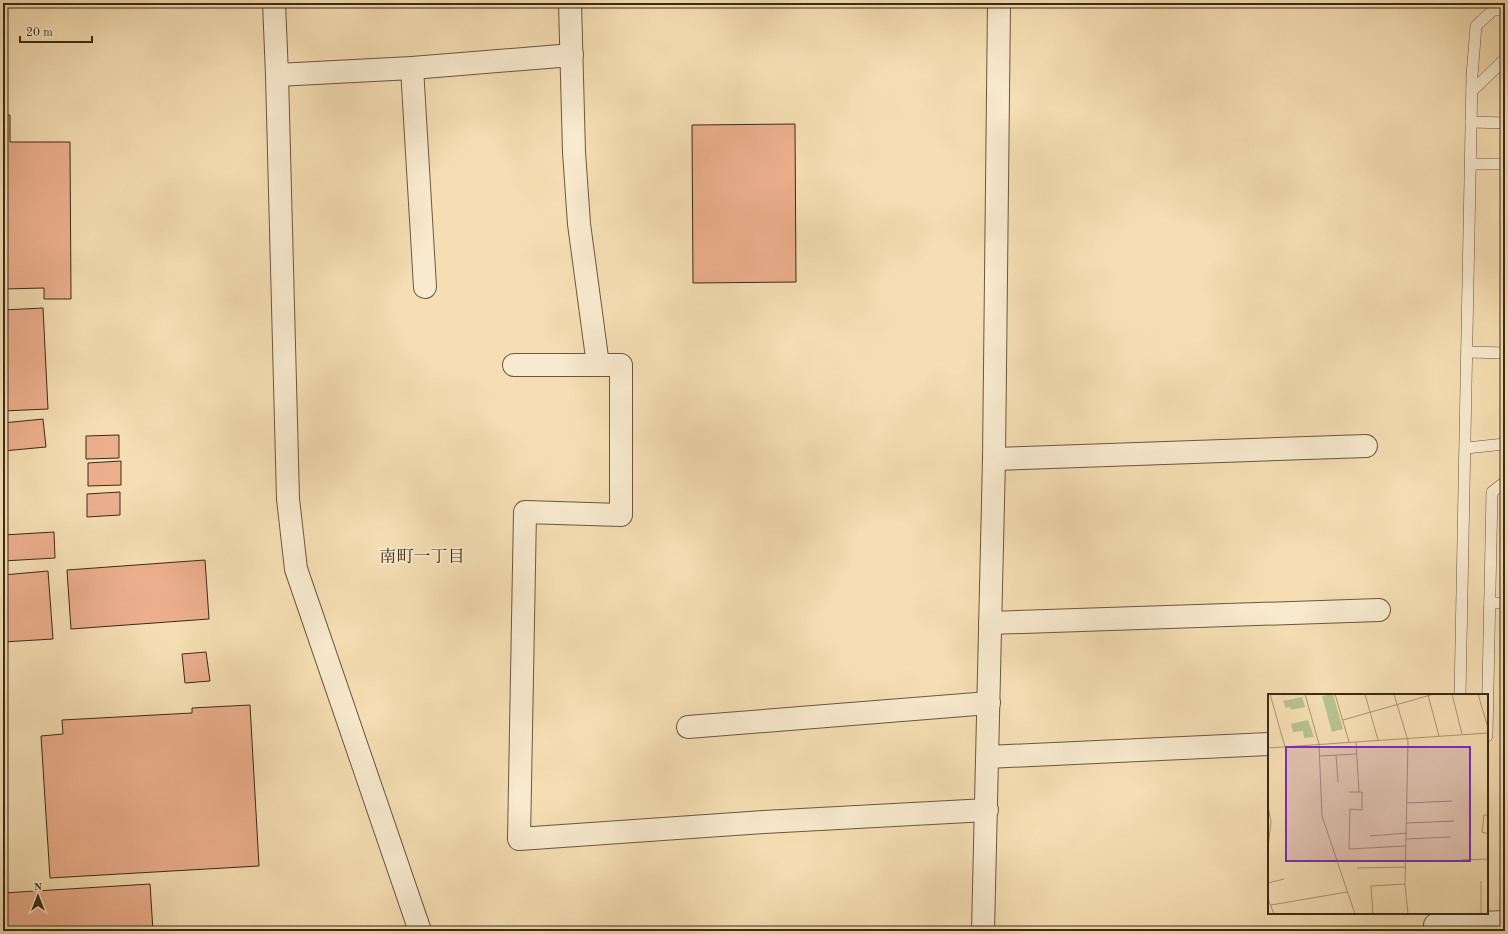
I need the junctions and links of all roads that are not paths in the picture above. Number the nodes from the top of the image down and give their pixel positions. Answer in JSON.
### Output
{"nodes":[{"id":1,"x":274,"y":3,"type":"edge"},
{"id":2,"x":570,"y":3,"type":"edge"},
{"id":3,"x":1000,"y":3,"type":"edge"},
{"id":4,"x":1505,"y":10,"type":"edge"},
{"id":5,"x":572,"y":55,"type":"junction"},
{"id":6,"x":1505,"y":59,"type":"edge"},
{"id":7,"x":412,"y":68,"type":"junction"},
{"id":8,"x":277,"y":75,"type":"junction"},
{"id":9,"x":1472,"y":91,"type":"junction"},
{"id":10,"x":1472,"y":122,"type":"junction"},
{"id":11,"x":1505,"y":123,"type":"edge"},
{"id":12,"x":1471,"y":164,"type":"junction"},
{"id":13,"x":1505,"y":164,"type":"edge"},
{"id":14,"x":425,"y":287,"type":"dead end"},
{"id":15,"x":1468,"y":352,"type":"junction"},
{"id":16,"x":1505,"y":353,"type":"edge"},
{"id":17,"x":514,"y":365,"type":"dead end"},
{"id":18,"x":598,"y":365,"type":"junction"},
{"id":19,"x":1505,"y":444,"type":"edge"},
{"id":20,"x":1366,"y":446,"type":"dead end"},
{"id":21,"x":1466,"y":448,"type":"junction"},
{"id":22,"x":994,"y":459,"type":"junction"},
{"id":23,"x":1505,"y":482,"type":"edge"},
{"id":24,"x":1505,"y":602,"type":"edge"},
{"id":25,"x":1490,"y":603,"type":"junction"},
{"id":26,"x":1379,"y":610,"type":"dead end"},
{"id":27,"x":990,"y":623,"type":"junction"},
{"id":28,"x":1460,"y":694,"type":"edge"},
{"id":29,"x":1488,"y":694,"type":"edge"},
{"id":30,"x":989,"y":704,"type":"junction"},
{"id":31,"x":688,"y":727,"type":"dead end"},
{"id":32,"x":1268,"y":744,"type":"edge"},
{"id":33,"x":988,"y":757,"type":"junction"},
{"id":34,"x":987,"y":810,"type":"junction"},
{"id":35,"x":1505,"y":922,"type":"edge"},
{"id":36,"x":1435,"y":925,"type":"dead end"},
{"id":37,"x":420,"y":931,"type":"edge"},
{"id":38,"x":983,"y":931,"type":"edge"}],
"edges":[{"from":1,"to":8,"type":"street"},
{"from":2,"to":5,"type":"street"},
{"from":3,"to":22,"type":"street"},
{"from":4,"to":9,"type":"lane"},
{"from":5,"to":7,"type":"street"},
{"from":5,"to":18,"type":"street"},
{"from":6,"to":9,"type":"lane"},
{"from":7,"to":8,"type":"street"},
{"from":7,"to":14,"type":"street"},
{"from":8,"to":37,"type":"street"},
{"from":9,"to":10,"type":"lane"},
{"from":10,"to":11,"type":"lane"},
{"from":10,"to":12,"type":"lane"},
{"from":12,"to":13,"type":"lane"},
{"from":12,"to":15,"type":"lane"},
{"from":15,"to":16,"type":"lane"},
{"from":15,"to":21,"type":"lane"},
{"from":17,"to":18,"type":"street"},
{"from":18,"to":34,"type":"street"},
{"from":19,"to":21,"type":"lane"},
{"from":20,"to":22,"type":"street"},
{"from":21,"to":28,"type":"lane"},
{"from":22,"to":27,"type":"street"},
{"from":23,"to":25,"type":"lane"},
{"from":24,"to":25,"type":"lane"},
{"from":25,"to":29,"type":"lane"},
{"from":26,"to":27,"type":"street"},
{"from":27,"to":30,"type":"street"},
{"from":30,"to":31,"type":"street"},
{"from":30,"to":33,"type":"street"},
{"from":32,"to":33,"type":"street"},
{"from":33,"to":34,"type":"street"},
{"from":34,"to":38,"type":"street"},
{"from":35,"to":36,"type":"street"}]}
